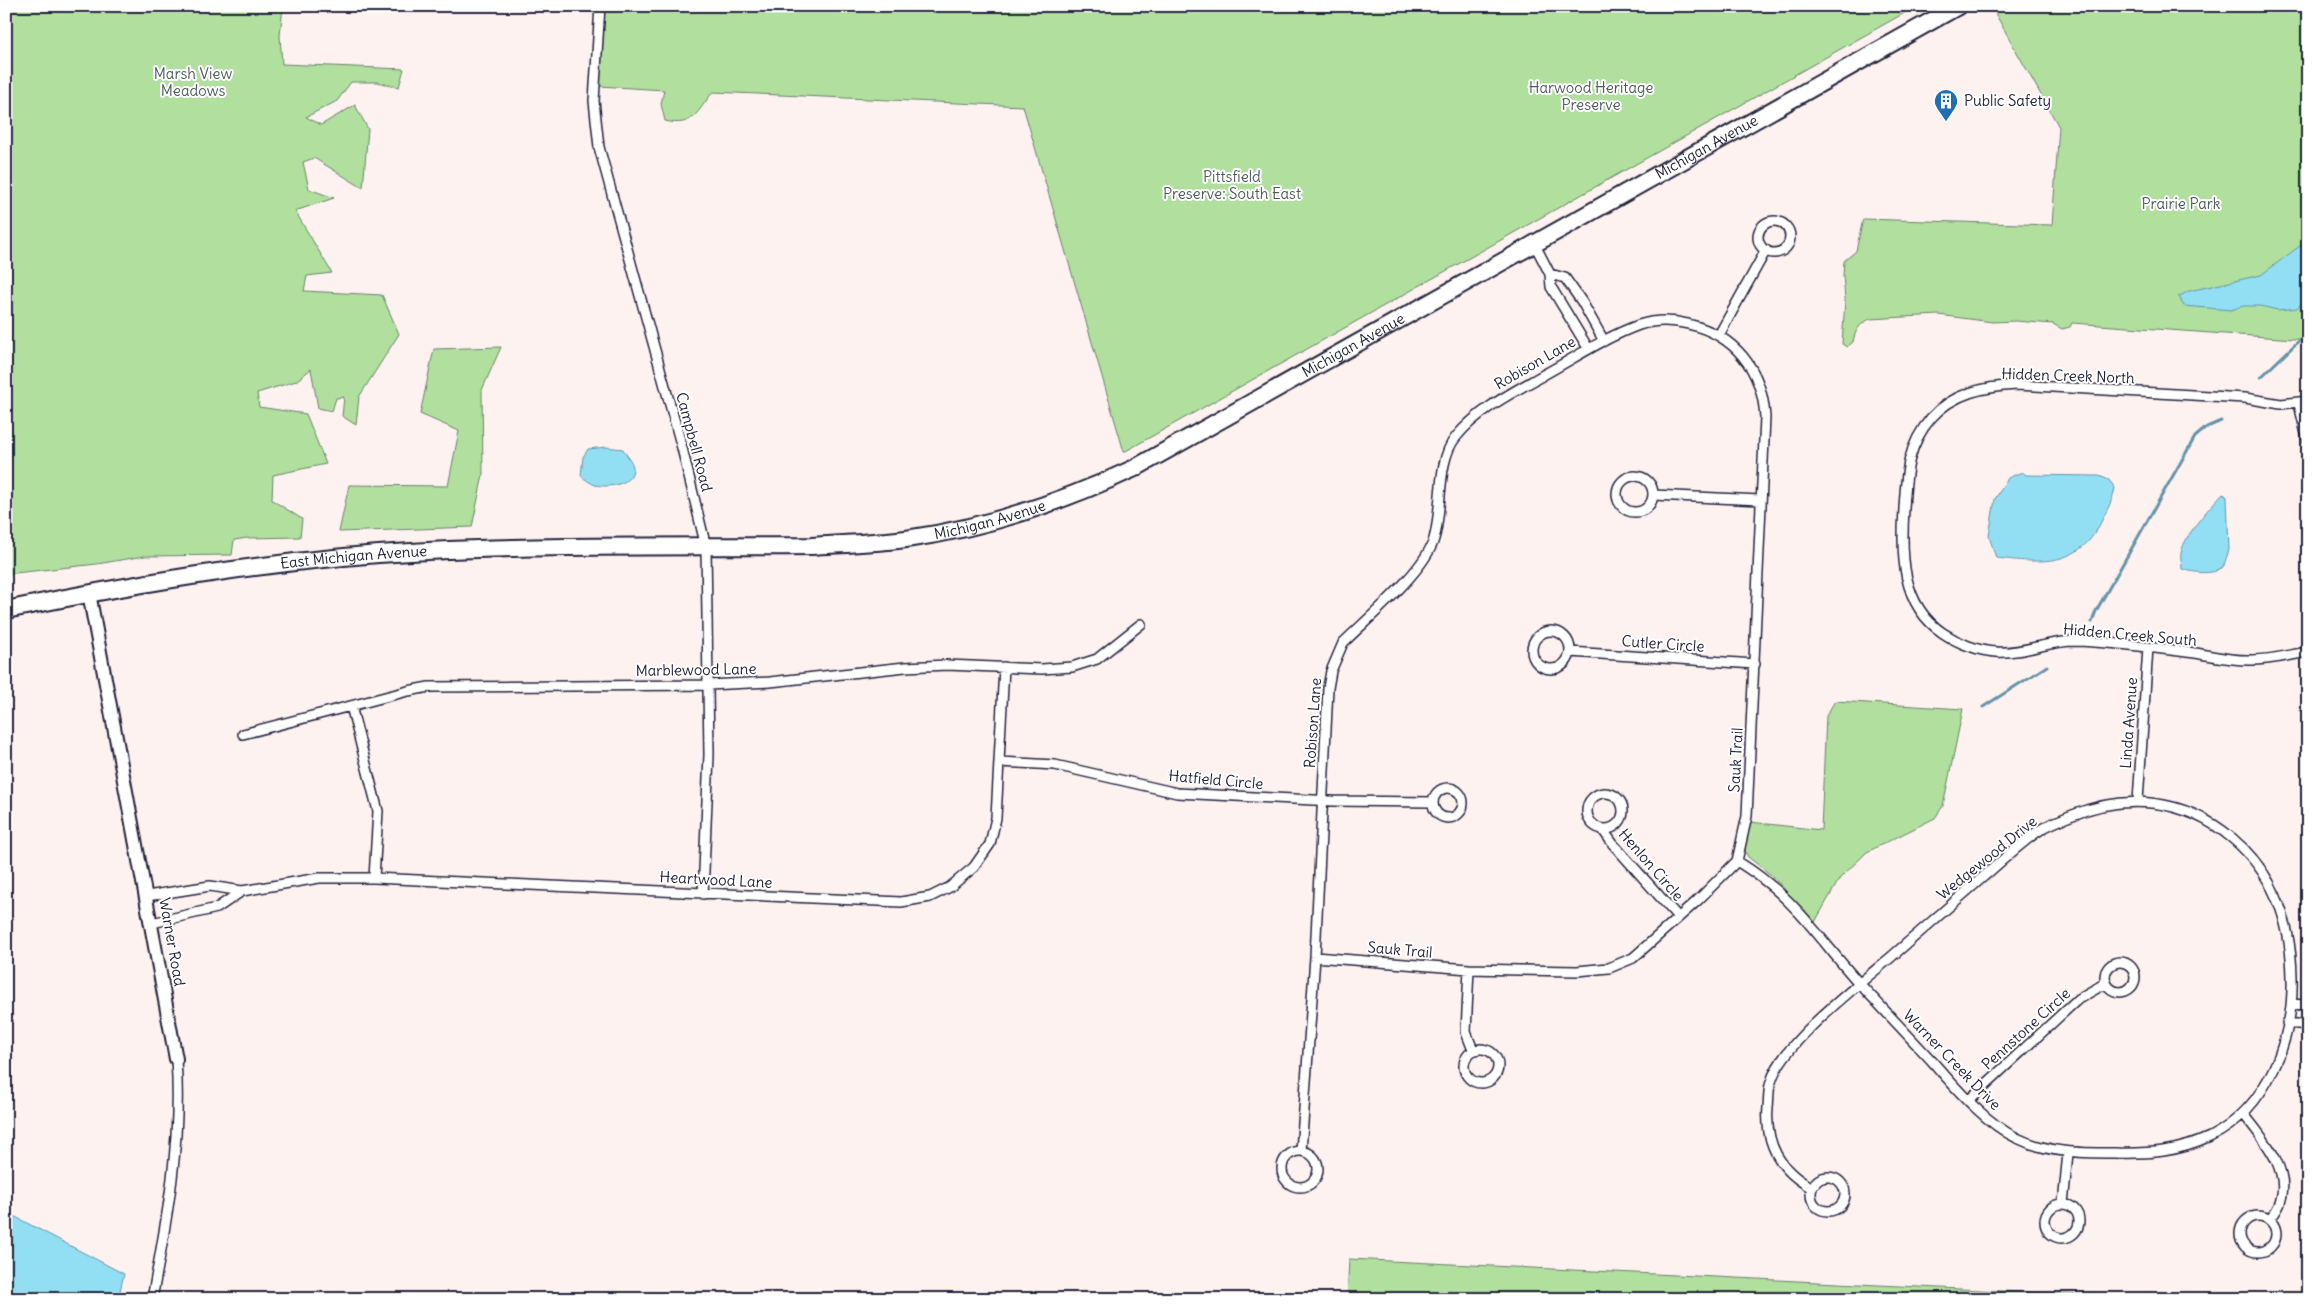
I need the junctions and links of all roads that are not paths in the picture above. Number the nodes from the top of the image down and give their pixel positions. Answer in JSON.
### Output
{"nodes":[{"id":1,"x":600,"y":6,"type":"edge"},
{"id":2,"x":1958,"y":6,"type":"edge"},
{"id":3,"x":1535,"y":245,"type":"junction"},
{"id":4,"x":1766,"y":250,"type":"dead end"},
{"id":5,"x":1550,"y":274,"type":"junction"},
{"id":6,"x":1719,"y":334,"type":"junction"},
{"id":7,"x":1604,"y":341,"type":"junction"},
{"id":8,"x":1588,"y":348,"type":"junction"},
{"id":9,"x":2303,"y":403,"type":"edge"},
{"id":10,"x":2308,"y":442,"type":"edge"},
{"id":11,"x":1653,"y":495,"type":"junction"},
{"id":12,"x":1760,"y":500,"type":"junction"},
{"id":13,"x":1902,"y":537,"type":"joint"},
{"id":14,"x":706,"y":547,"type":"junction"},
{"id":15,"x":90,"y":593,"type":"junction"},
{"id":16,"x":6,"y":610,"type":"edge"},
{"id":17,"x":1140,"y":624,"type":"dead end"},
{"id":18,"x":2148,"y":647,"type":"junction"},
{"id":19,"x":1570,"y":652,"type":"junction"},
{"id":20,"x":2308,"y":652,"type":"edge"},
{"id":21,"x":1755,"y":664,"type":"junction"},
{"id":22,"x":1004,"y":668,"type":"junction"},
{"id":23,"x":708,"y":685,"type":"junction"},
{"id":24,"x":351,"y":706,"type":"junction"},
{"id":25,"x":243,"y":734,"type":"dead end"},
{"id":26,"x":999,"y":762,"type":"junction"},
{"id":27,"x":2138,"y":800,"type":"junction"},
{"id":28,"x":1322,"y":801,"type":"junction"},
{"id":29,"x":1432,"y":802,"type":"dead end"},
{"id":30,"x":1603,"y":830,"type":"junction"},
{"id":31,"x":1737,"y":861,"type":"junction"},
{"id":32,"x":374,"y":878,"type":"junction"},
{"id":33,"x":242,"y":891,"type":"junction"},
{"id":34,"x":703,"y":894,"type":"junction"},
{"id":35,"x":147,"y":896,"type":"junction"},
{"id":36,"x":1678,"y":917,"type":"junction"},
{"id":37,"x":152,"y":923,"type":"junction"},
{"id":38,"x":1315,"y":957,"type":"junction"},
{"id":39,"x":1468,"y":970,"type":"junction"},
{"id":40,"x":2106,"y":983,"type":"dead end"},
{"id":41,"x":1860,"y":984,"type":"junction"},
{"id":42,"x":2290,"y":1004,"type":"junction"},
{"id":43,"x":2308,"y":1005,"type":"edge"},
{"id":44,"x":2288,"y":1023,"type":"junction"},
{"id":45,"x":2308,"y":1025,"type":"edge"},
{"id":46,"x":1473,"y":1050,"type":"dead end"},
{"id":47,"x":176,"y":1059,"type":"joint"},
{"id":48,"x":1969,"y":1100,"type":"junction"},
{"id":49,"x":2244,"y":1112,"type":"junction"},
{"id":50,"x":1301,"y":1151,"type":"junction"},
{"id":51,"x":2068,"y":1153,"type":"junction"},
{"id":52,"x":1812,"y":1188,"type":"junction"},
{"id":53,"x":2063,"y":1204,"type":"dead end"},
{"id":54,"x":2270,"y":1220,"type":"junction"},
{"id":55,"x":152,"y":1299,"type":"edge"}],
"edges":[{"from":1,"to":14,"type":"street","name":"Campbell Road"},
{"from":2,"to":3,"type":"highway","name":"Michigan Avenue"},
{"from":3,"to":5,"type":"street"},
{"from":3,"to":14,"type":"highway","name":"Michigan Avenue"},
{"from":4,"to":6,"type":"street"},
{"from":5,"to":7,"type":"street"},
{"from":5,"to":8,"type":"street"},
{"from":6,"to":7,"type":"street","name":"Sauk Trail"},
{"from":6,"to":12,"type":"street","name":"Sauk Trail"},
{"from":7,"to":8,"type":"street","name":"Sauk Trail"},
{"from":8,"to":28,"type":"street","name":"Robison Lane"},
{"from":9,"to":10,"type":"street"},
{"from":9,"to":13,"type":"street","name":"Hidden Creek North"},
{"from":11,"to":11,"type":"street"},
{"from":11,"to":12,"type":"street"},
{"from":12,"to":21,"type":"street","name":"Sauk Trail"},
{"from":13,"to":18,"type":"street","name":"Hidden Creek South"},
{"from":14,"to":15,"type":"highway","name":"East Michigan Avenue"},
{"from":14,"to":23,"type":"street","name":"Campbell Road"},
{"from":15,"to":16,"type":"highway","name":"East Michigan Avenue"},
{"from":15,"to":35,"type":"street","name":"Warner Road"},
{"from":17,"to":22,"type":"street","name":"Marblewood Lane"},
{"from":18,"to":20,"type":"street","name":"Hidden Creek South"},
{"from":18,"to":27,"type":"street","name":"Linda Avenue"},
{"from":19,"to":19,"type":"street"},
{"from":19,"to":21,"type":"street","name":"Cutler Circle"},
{"from":21,"to":31,"type":"street","name":"Sauk Trail"},
{"from":22,"to":23,"type":"street","name":"Marblewood Lane"},
{"from":22,"to":26,"type":"street","name":"Heartwood Lane"},
{"from":23,"to":24,"type":"street","name":"Marblewood Lane"},
{"from":23,"to":34,"type":"street","name":"Campbell Road"},
{"from":24,"to":25,"type":"street","name":"Marblewood Lane"},
{"from":24,"to":32,"type":"street"},
{"from":26,"to":28,"type":"street","name":"Hatfield Circle"},
{"from":26,"to":34,"type":"street","name":"Heartwood Lane"},
{"from":27,"to":41,"type":"street","name":"Wedgewood Drive"},
{"from":27,"to":42,"type":"street","name":"Wedgewood Drive"},
{"from":28,"to":29,"type":"street","name":"Hatfield Circle"},
{"from":28,"to":38,"type":"street","name":"Robison Lane"},
{"from":30,"to":30,"type":"street","name":"Henlon Circle"},
{"from":30,"to":36,"type":"street","name":"Henlon Circle"},
{"from":31,"to":36,"type":"street","name":"Sauk Trail"},
{"from":31,"to":41,"type":"street","name":"Warner Creek Drive"},
{"from":32,"to":33,"type":"street","name":"Heartwood Lane"},
{"from":32,"to":34,"type":"street","name":"Heartwood Lane"},
{"from":33,"to":35,"type":"street","name":"Heartwood Lane"},
{"from":33,"to":37,"type":"street","name":"Heartwood Lane"},
{"from":35,"to":37,"type":"street","name":"Warner Road"},
{"from":36,"to":39,"type":"street","name":"Sauk Trail"},
{"from":37,"to":47,"type":"street","name":"Warner Road"},
{"from":38,"to":39,"type":"street","name":"Sauk Trail"},
{"from":38,"to":50,"type":"street","name":"Robison Lane"},
{"from":39,"to":46,"type":"street"},
{"from":40,"to":48,"type":"street","name":"Pennstone Circle"},
{"from":41,"to":48,"type":"street","name":"Warner Creek Drive"},
{"from":41,"to":52,"type":"street","name":"Wedgewood Drive"},
{"from":42,"to":43,"type":"street"},
{"from":42,"to":44,"type":"street","name":"Warner Creek Drive"},
{"from":44,"to":45,"type":"street"},
{"from":44,"to":49,"type":"street","name":"Warner Creek Drive"},
{"from":47,"to":55,"type":"street","name":"Warner Road"},
{"from":48,"to":51,"type":"street","name":"Warner Creek Drive"},
{"from":49,"to":51,"type":"street","name":"Warner Creek Drive"},
{"from":49,"to":54,"type":"street"},
{"from":50,"to":50,"type":"street"},
{"from":51,"to":53,"type":"street"},
{"from":52,"to":52,"type":"street"},
{"from":54,"to":54,"type":"street"}]}
